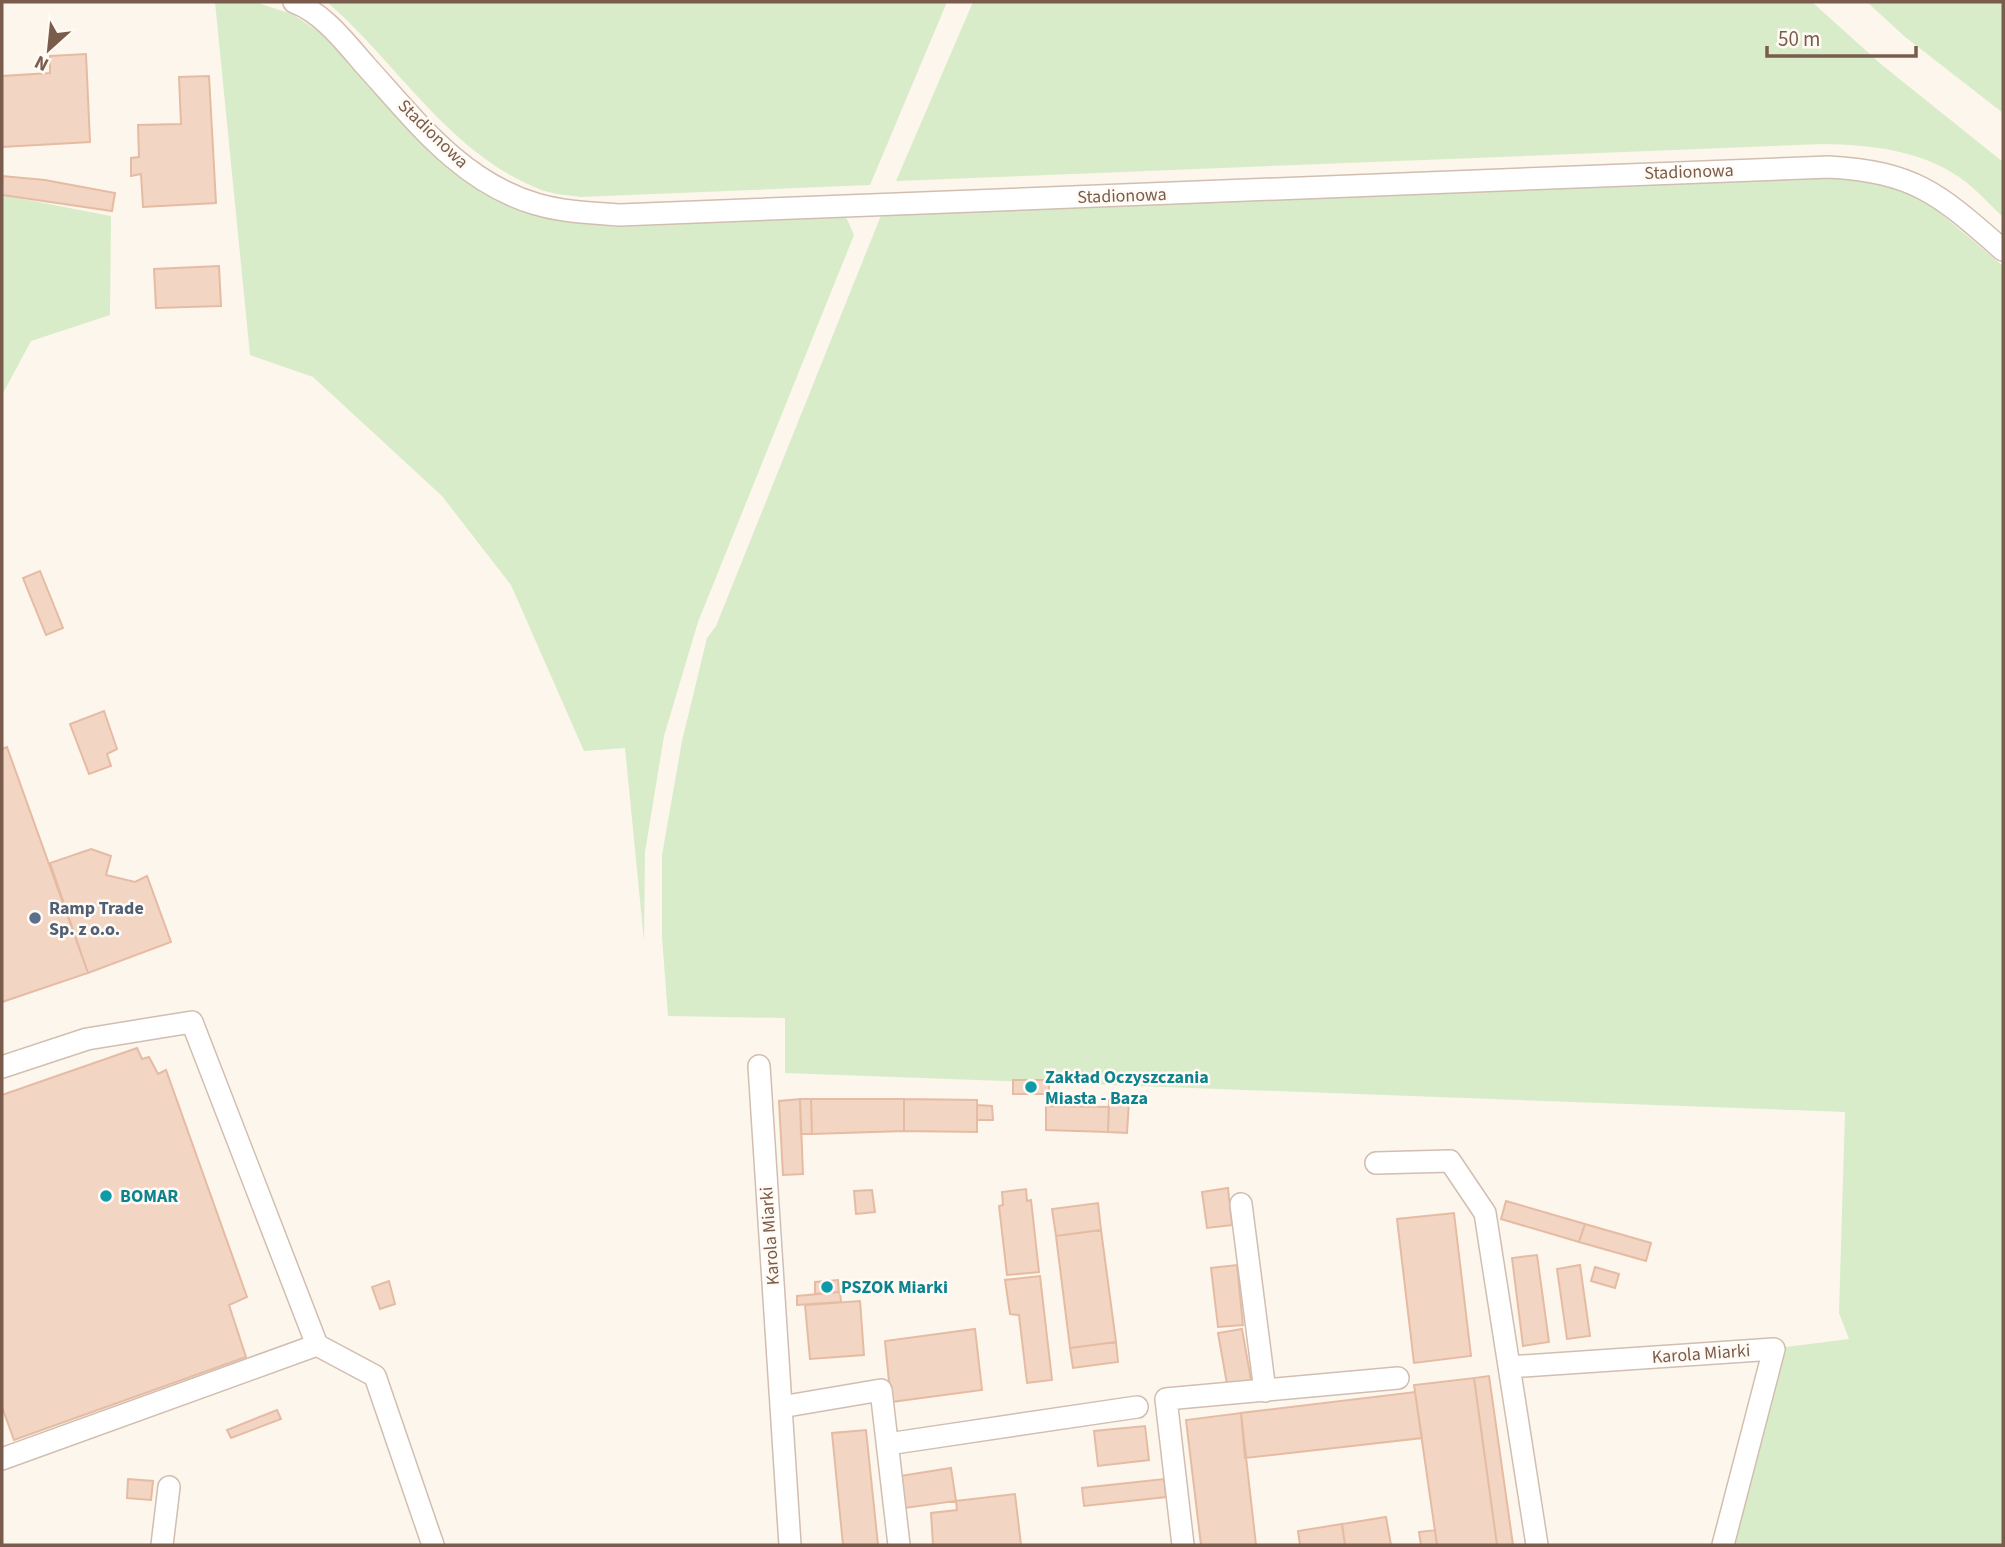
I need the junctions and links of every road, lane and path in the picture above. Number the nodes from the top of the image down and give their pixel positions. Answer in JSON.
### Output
{"nodes":[{"id":1,"x":294,"y":2,"type":"edge"},
{"id":2,"x":2003,"y":250,"type":"edge"},
{"id":3,"x":759,"y":1066,"type":"dead end"},
{"id":4,"x":2,"y":1067,"type":"edge"},
{"id":5,"x":1376,"y":1163,"type":"dead end"},
{"id":6,"x":1241,"y":1204,"type":"dead end"},
{"id":7,"x":317,"y":1345,"type":"junction"},
{"id":8,"x":1509,"y":1367,"type":"junction"},
{"id":9,"x":1398,"y":1378,"type":"dead end"},
{"id":10,"x":1265,"y":1391,"type":"junction"},
{"id":11,"x":781,"y":1407,"type":"junction"},
{"id":12,"x":1137,"y":1407,"type":"dead end"},
{"id":13,"x":888,"y":1444,"type":"junction"},
{"id":14,"x":2,"y":1459,"type":"edge"},
{"id":15,"x":169,"y":1487,"type":"dead end"},
{"id":16,"x":162,"y":1545,"type":"edge"},
{"id":17,"x":433,"y":1545,"type":"edge"},
{"id":18,"x":790,"y":1545,"type":"edge"},
{"id":19,"x":899,"y":1545,"type":"edge"},
{"id":20,"x":1183,"y":1545,"type":"edge"},
{"id":21,"x":1536,"y":1545,"type":"edge"},
{"id":22,"x":1724,"y":1545,"type":"edge"}],
"edges":[{"from":1,"to":2,"type":"street","name":"Stadionowa"},
{"from":3,"to":11,"type":"street","name":"Karola Miarki"},
{"from":4,"to":7,"type":"street"},
{"from":5,"to":8,"type":"street"},
{"from":6,"to":10,"type":"street"},
{"from":7,"to":14,"type":"street"},
{"from":7,"to":17,"type":"street"},
{"from":8,"to":21,"type":"street"},
{"from":8,"to":22,"type":"street","name":"Karola Miarki"},
{"from":9,"to":10,"type":"street"},
{"from":10,"to":20,"type":"street"},
{"from":11,"to":13,"type":"street"},
{"from":11,"to":18,"type":"street","name":"Karola Miarki"},
{"from":12,"to":13,"type":"street"},
{"from":13,"to":19,"type":"street"},
{"from":15,"to":16,"type":"street"}]}
